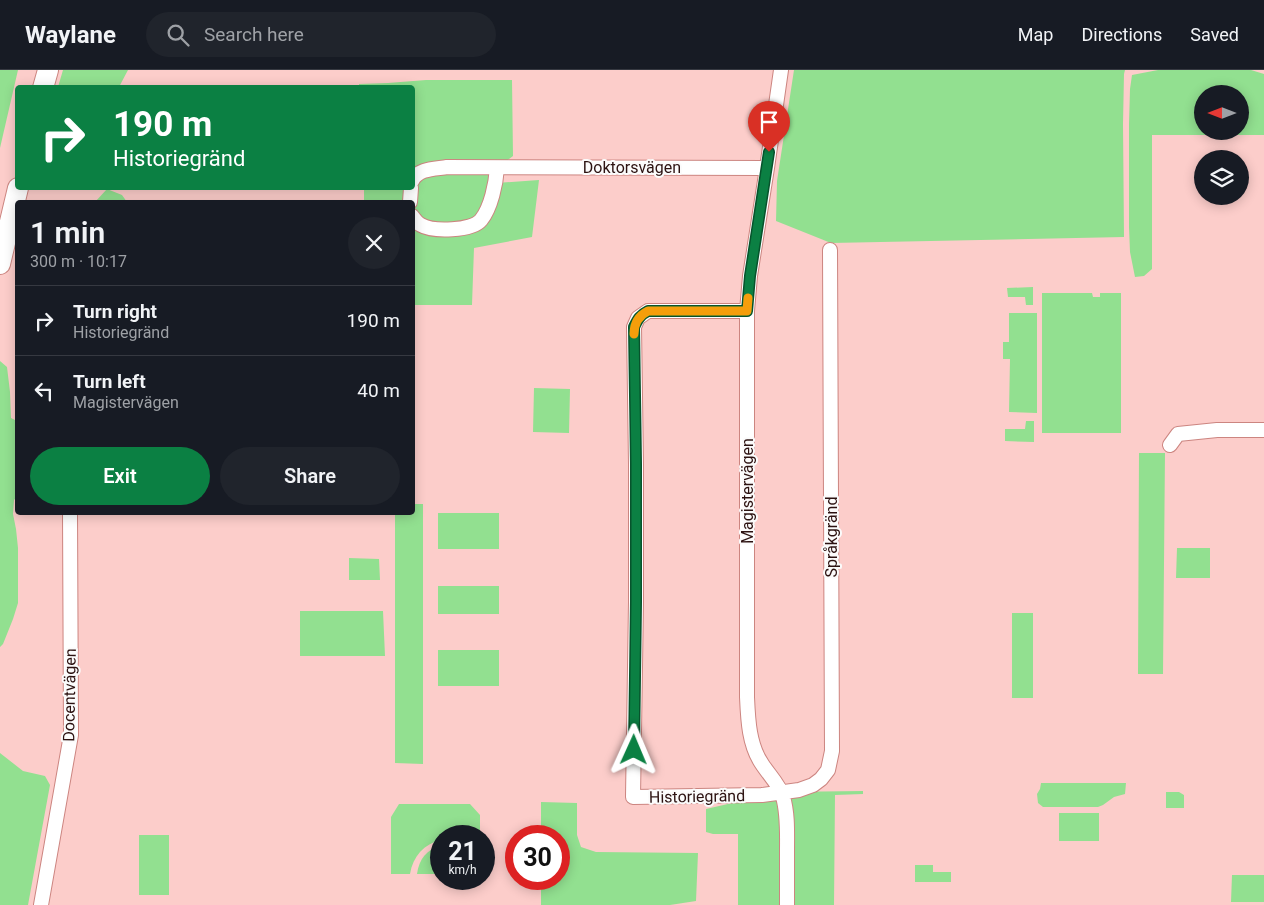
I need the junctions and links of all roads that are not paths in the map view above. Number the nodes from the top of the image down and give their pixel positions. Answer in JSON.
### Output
{"nodes":[{"id":1,"x":781,"y":70,"type":"edge"},
{"id":2,"x":497,"y":168,"type":"junction"},
{"id":3,"x":767,"y":168,"type":"junction"},
{"id":4,"x":415,"y":176,"type":"edge"},
{"id":5,"x":15,"y":201,"type":"edge"},
{"id":6,"x":415,"y":219,"type":"edge"},
{"id":7,"x":830,"y":250,"type":"dead end"},
{"id":8,"x":0,"y":264,"type":"edge"},
{"id":9,"x":747,"y":311,"type":"junction"},
{"id":10,"x":1264,"y":430,"type":"edge"},
{"id":11,"x":1170,"y":445,"type":"dead end"},
{"id":12,"x":70,"y":515,"type":"edge"},
{"id":13,"x":781,"y":792,"type":"junction"},
{"id":14,"x":41,"y":905,"type":"edge"},
{"id":15,"x":787,"y":905,"type":"edge"}],
"edges":[{"from":1,"to":3,"type":"street","name":"Magistervägen"},
{"from":2,"to":3,"type":"street","name":"Doktorsvägen"},
{"from":2,"to":4,"type":"street","name":"Doktorsvägen"},
{"from":2,"to":6,"type":"street"},
{"from":3,"to":9,"type":"street","name":"Magistervägen"},
{"from":5,"to":8,"type":"main road"},
{"from":7,"to":13,"type":"street","name":"Språkgränd"},
{"from":9,"to":13,"type":"street","name":"Magistervägen"},
{"from":9,"to":13,"type":"street","name":"Historiegränd"},
{"from":10,"to":11,"type":"street"},
{"from":12,"to":14,"type":"street","name":"Docentvägen"},
{"from":13,"to":15,"type":"street","name":"Magistervägen"}]}
